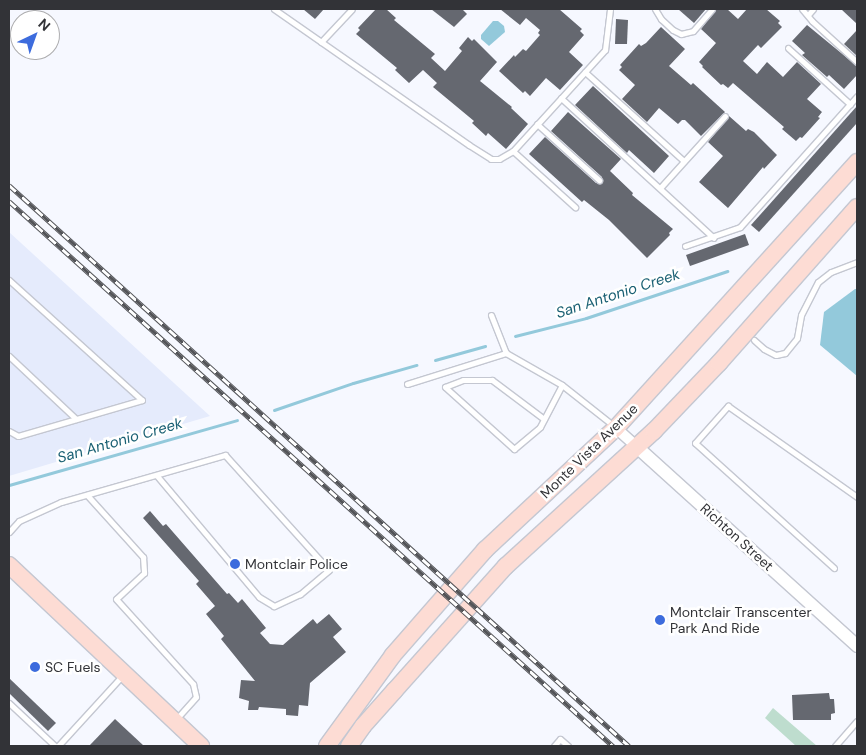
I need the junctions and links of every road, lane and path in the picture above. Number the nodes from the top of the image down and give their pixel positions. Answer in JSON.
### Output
{"nodes":[{"id":1,"x":274,"y":9,"type":"edge"},
{"id":2,"x":352,"y":9,"type":"edge"},
{"id":3,"x":610,"y":9,"type":"edge"},
{"id":4,"x":655,"y":9,"type":"edge"},
{"id":5,"x":712,"y":9,"type":"edge"},
{"id":6,"x":802,"y":9,"type":"edge"},
{"id":7,"x":814,"y":9,"type":"edge"},
{"id":8,"x":808,"y":15,"type":"junction"},
{"id":9,"x":322,"y":42,"type":"junction"},
{"id":10,"x":788,"y":48,"type":"dead end"},
{"id":11,"x":857,"y":62,"type":"edge"},
{"id":12,"x":585,"y":72,"type":"junction"},
{"id":13,"x":857,"y":96,"type":"edge"},
{"id":14,"x":561,"y":98,"type":"junction"},
{"id":15,"x":850,"y":104,"type":"junction"},
{"id":16,"x":725,"y":116,"type":"dead end"},
{"id":17,"x":537,"y":124,"type":"junction"},
{"id":18,"x":513,"y":150,"type":"junction"},
{"id":19,"x":684,"y":162,"type":"junction"},
{"id":20,"x":857,"y":162,"type":"edge"},
{"id":21,"x":599,"y":180,"type":"dead end"},
{"id":22,"x":660,"y":188,"type":"junction"},
{"id":23,"x":575,"y":206,"type":"dead end"},
{"id":24,"x":857,"y":207,"type":"edge"},
{"id":25,"x":714,"y":238,"type":"junction"},
{"id":26,"x":684,"y":246,"type":"dead end"},
{"id":27,"x":857,"y":262,"type":"edge"},
{"id":28,"x":9,"y":280,"type":"edge"},
{"id":29,"x":490,"y":314,"type":"dead end"},
{"id":30,"x":754,"y":340,"type":"dead end"},
{"id":31,"x":506,"y":353,"type":"junction"},
{"id":32,"x":9,"y":356,"type":"edge"},
{"id":33,"x":407,"y":384,"type":"dead end"},
{"id":34,"x":562,"y":385,"type":"junction"},
{"id":35,"x":76,"y":419,"type":"junction"},
{"id":36,"x":544,"y":419,"type":"junction"},
{"id":37,"x":616,"y":428,"type":"junction"},
{"id":38,"x":9,"y":431,"type":"edge"},
{"id":39,"x":637,"y":447,"type":"junction"},
{"id":40,"x":157,"y":476,"type":"junction"},
{"id":41,"x":87,"y":495,"type":"junction"},
{"id":42,"x":857,"y":496,"type":"edge"},
{"id":43,"x":9,"y":532,"type":"edge"},
{"id":44,"x":9,"y":565,"type":"edge"},
{"id":45,"x":834,"y":568,"type":"dead end"},
{"id":46,"x":857,"y":646,"type":"edge"},
{"id":47,"x":124,"y":674,"type":"junction"},
{"id":48,"x":9,"y":703,"type":"edge"},
{"id":49,"x":175,"y":721,"type":"junction"},
{"id":50,"x":857,"y":721,"type":"edge"},
{"id":51,"x":57,"y":746,"type":"edge"},
{"id":52,"x":202,"y":746,"type":"edge"},
{"id":53,"x":327,"y":746,"type":"edge"},
{"id":54,"x":350,"y":746,"type":"edge"},
{"id":55,"x":554,"y":746,"type":"edge"},
{"id":56,"x":568,"y":746,"type":"edge"},
{"id":57,"x":835,"y":746,"type":"edge"}],
"edges":[{"from":1,"to":9,"type":"lane"},
{"from":2,"to":9,"type":"lane"},
{"from":3,"to":12,"type":"lane"},
{"from":4,"to":5,"type":"lane"},
{"from":6,"to":8,"type":"lane"},
{"from":7,"to":8,"type":"lane"},
{"from":8,"to":11,"type":"lane"},
{"from":9,"to":18,"type":"lane"},
{"from":10,"to":15,"type":"lane"},
{"from":12,"to":14,"type":"lane"},
{"from":12,"to":19,"type":"lane"},
{"from":13,"to":15,"type":"lane"},
{"from":14,"to":17,"type":"lane"},
{"from":14,"to":22,"type":"lane"},
{"from":15,"to":25,"type":"lane"},
{"from":16,"to":19,"type":"lane"},
{"from":17,"to":18,"type":"lane"},
{"from":17,"to":21,"type":"lane"},
{"from":18,"to":23,"type":"lane"},
{"from":19,"to":22,"type":"lane"},
{"from":20,"to":37,"type":"main road","name":"Monte Vista Avenue"},
{"from":22,"to":25,"type":"lane"},
{"from":24,"to":39,"type":"main road","name":"Monte Vista Avenue"},
{"from":25,"to":26,"type":"lane"},
{"from":27,"to":30,"type":"lane"},
{"from":28,"to":35,"type":"lane"},
{"from":29,"to":31,"type":"lane"},
{"from":31,"to":33,"type":"lane"},
{"from":31,"to":34,"type":"lane"},
{"from":32,"to":35,"type":"lane"},
{"from":34,"to":36,"type":"lane"},
{"from":34,"to":37,"type":"lane"},
{"from":35,"to":38,"type":"lane"},
{"from":36,"to":36,"type":"lane"},
{"from":37,"to":39,"type":"street","name":"Richton Street"},
{"from":37,"to":53,"type":"main road","name":"Monte Vista Avenue"},
{"from":39,"to":46,"type":"street","name":"Richton Street"},
{"from":39,"to":54,"type":"main road","name":"Monte Vista Avenue"},
{"from":40,"to":40,"type":"lane"},
{"from":40,"to":41,"type":"lane"},
{"from":41,"to":43,"type":"lane"},
{"from":41,"to":49,"type":"lane"},
{"from":42,"to":45,"type":"lane"},
{"from":44,"to":47,"type":"main road"},
{"from":47,"to":49,"type":"main road"},
{"from":47,"to":51,"type":"lane"},
{"from":48,"to":51,"type":"lane"},
{"from":49,"to":52,"type":"main road"},
{"from":50,"to":57,"type":"lane"},
{"from":55,"to":56,"type":"lane"}]}
